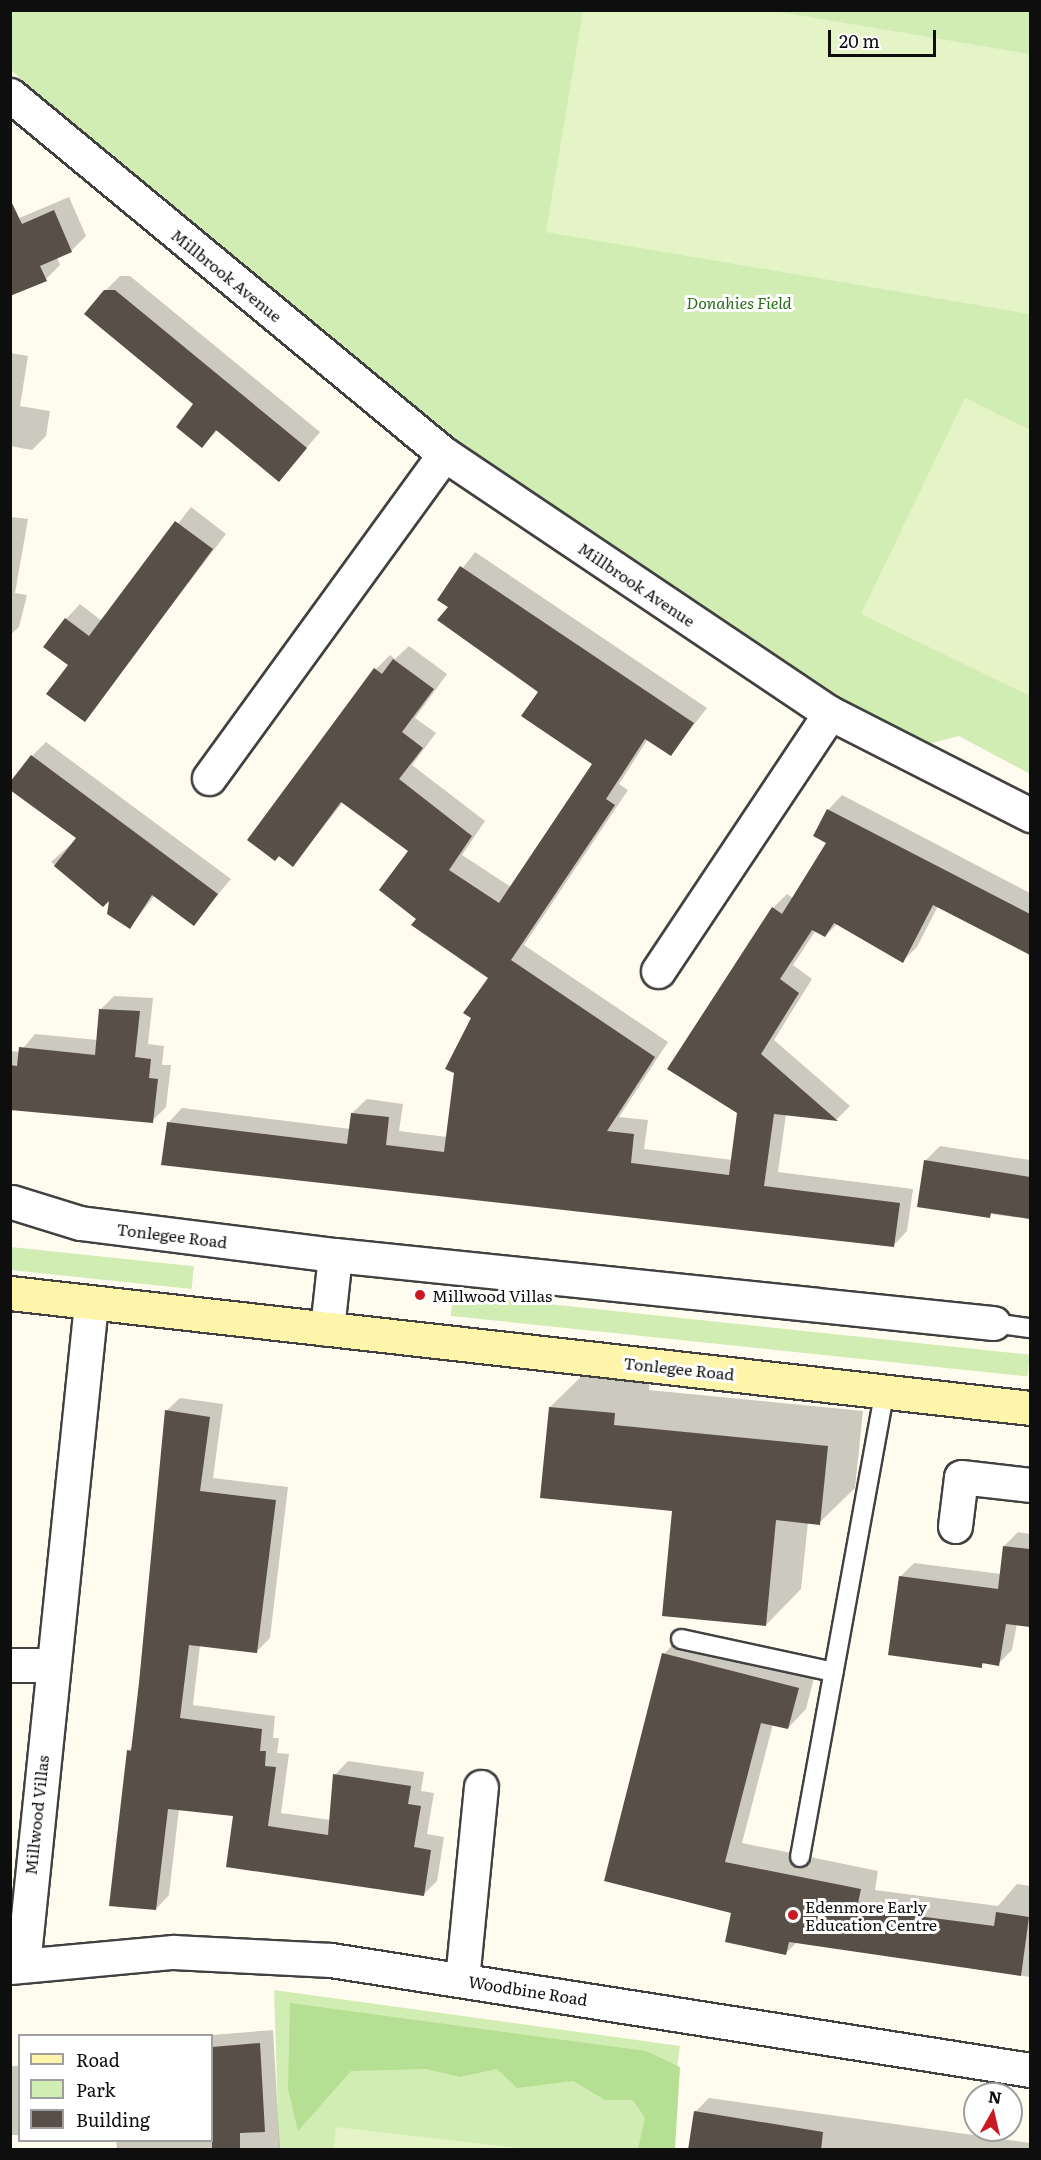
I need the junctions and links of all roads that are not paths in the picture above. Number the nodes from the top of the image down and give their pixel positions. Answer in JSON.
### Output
{"nodes":[{"id":1,"x":10,"y":95,"type":"edge"},
{"id":2,"x":444,"y":454,"type":"junction"},
{"id":3,"x":830,"y":713,"type":"junction"},
{"id":4,"x":209,"y":778,"type":"dead end"},
{"id":5,"x":1030,"y":814,"type":"edge"},
{"id":6,"x":657,"y":971,"type":"dead end"},
{"id":7,"x":12,"y":1202,"type":"dead end"},
{"id":8,"x":335,"y":1255,"type":"junction"},
{"id":9,"x":10,"y":1293,"type":"edge"},
{"id":10,"x":91,"y":1304,"type":"junction"},
{"id":11,"x":993,"y":1323,"type":"joint"},
{"id":12,"x":1030,"y":1328,"type":"edge"},
{"id":13,"x":327,"y":1329,"type":"junction"},
{"id":14,"x":885,"y":1391,"type":"junction"},
{"id":15,"x":1030,"y":1408,"type":"edge"},
{"id":16,"x":1030,"y":1485,"type":"edge"},
{"id":17,"x":955,"y":1526,"type":"dead end"},
{"id":18,"x":681,"y":1639,"type":"dead end"},
{"id":19,"x":10,"y":1665,"type":"edge"},
{"id":20,"x":51,"y":1665,"type":"junction"},
{"id":21,"x":833,"y":1672,"type":"junction"},
{"id":22,"x":480,"y":1787,"type":"dead end"},
{"id":23,"x":800,"y":1857,"type":"dead end"},
{"id":24,"x":16,"y":1966,"type":"edge"},
{"id":25,"x":462,"y":1980,"type":"junction"},
{"id":26,"x":1030,"y":2070,"type":"edge"}],
"edges":[{"from":1,"to":2,"type":"street","name":"Millbrook Avenue"},
{"from":2,"to":3,"type":"street","name":"Millbrook Avenue"},
{"from":2,"to":4,"type":"street"},
{"from":3,"to":5,"type":"street","name":"Millbrook Avenue"},
{"from":3,"to":6,"type":"street"},
{"from":7,"to":8,"type":"street","name":"Tonlegee Road"},
{"from":8,"to":11,"type":"street","name":"Tonlegee Road"},
{"from":8,"to":13,"type":"street"},
{"from":9,"to":10,"type":"main road","name":"Tonlegee Road"},
{"from":10,"to":13,"type":"main road","name":"Tonlegee Road"},
{"from":10,"to":20,"type":"street","name":"Millwood Villas"},
{"from":11,"to":12,"type":"lane"},
{"from":13,"to":14,"type":"main road","name":"Tonlegee Road"},
{"from":14,"to":15,"type":"main road","name":"Tonlegee Road"},
{"from":14,"to":21,"type":"lane"},
{"from":16,"to":17,"type":"street"},
{"from":18,"to":21,"type":"lane"},
{"from":19,"to":20,"type":"street"},
{"from":20,"to":24,"type":"street","name":"Millwood Villas"},
{"from":21,"to":23,"type":"lane"},
{"from":22,"to":25,"type":"street"},
{"from":24,"to":25,"type":"street","name":"Woodbine Road"},
{"from":25,"to":26,"type":"street","name":"Woodbine Road"}]}
